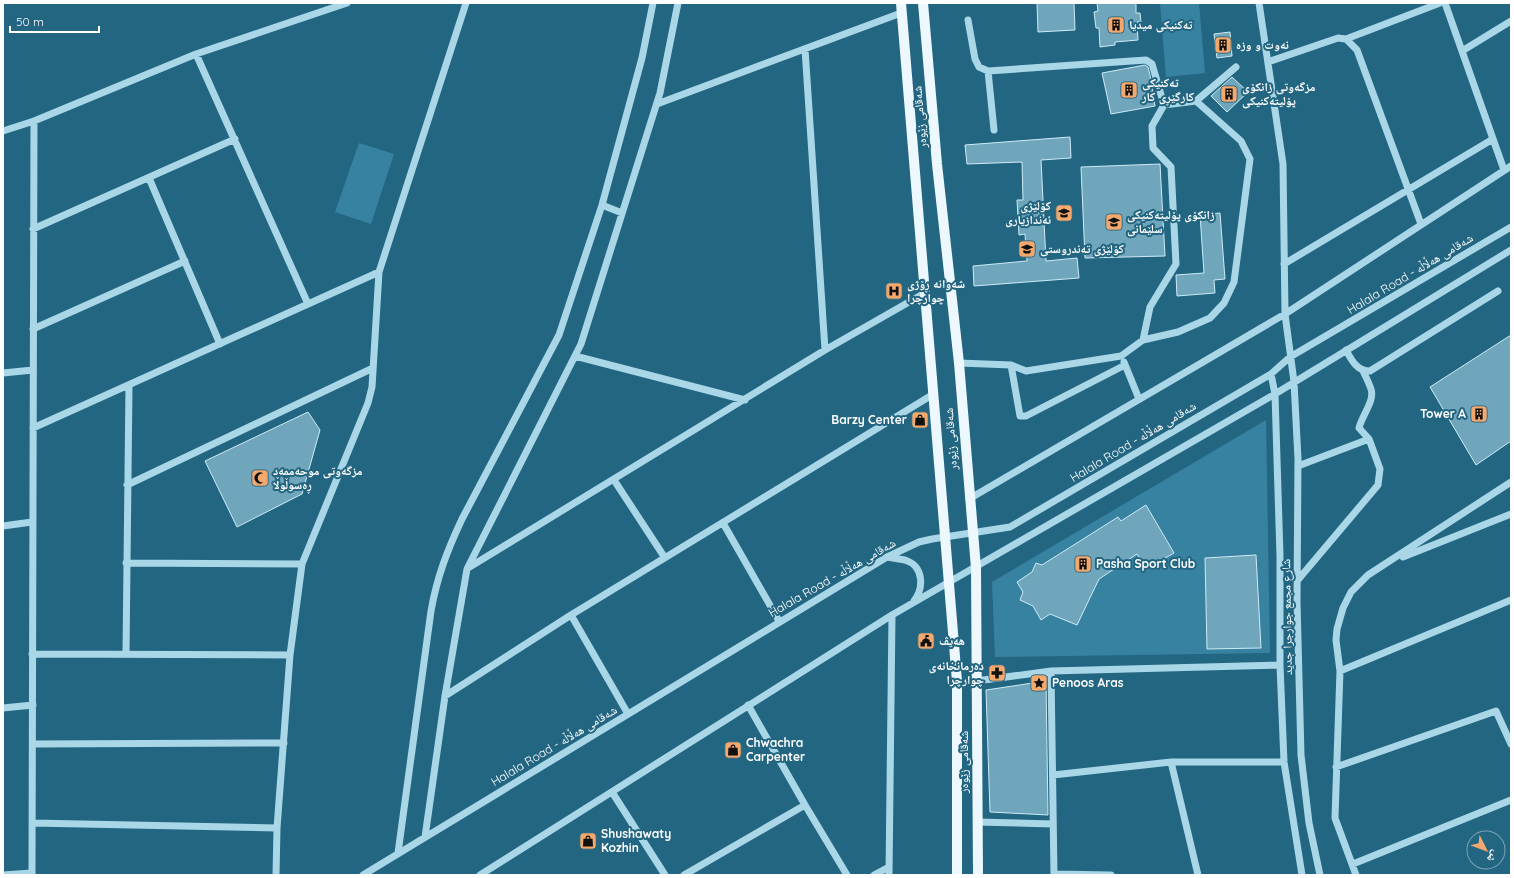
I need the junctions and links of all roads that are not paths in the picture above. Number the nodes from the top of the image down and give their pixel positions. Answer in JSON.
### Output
{"nodes":[{"id":1,"x":347,"y":3,"type":"edge"},
{"id":2,"x":466,"y":3,"type":"edge"},
{"id":3,"x":653,"y":3,"type":"edge"},
{"id":4,"x":678,"y":3,"type":"edge"},
{"id":5,"x":923,"y":3,"type":"edge"},
{"id":6,"x":1260,"y":3,"type":"edge"},
{"id":7,"x":1440,"y":3,"type":"edge"},
{"id":8,"x":1445,"y":3,"type":"edge"},
{"id":9,"x":327,"y":6,"type":"edge"},
{"id":10,"x":901,"y":8,"type":"edge"},
{"id":11,"x":968,"y":20,"type":"dead end"},
{"id":12,"x":1511,"y":20,"type":"edge"},
{"id":13,"x":1346,"y":39,"type":"junction"},
{"id":14,"x":805,"y":49,"type":"junction"},
{"id":15,"x":1462,"y":51,"type":"junction"},
{"id":16,"x":196,"y":54,"type":"junction"},
{"id":17,"x":1268,"y":62,"type":"junction"},
{"id":18,"x":1236,"y":67,"type":"dead end"},
{"id":19,"x":988,"y":71,"type":"junction"},
{"id":20,"x":1196,"y":101,"type":"junction"},
{"id":21,"x":657,"y":104,"type":"junction"},
{"id":22,"x":1164,"y":105,"type":"junction"},
{"id":23,"x":34,"y":121,"type":"junction"},
{"id":24,"x":994,"y":130,"type":"dead end"},
{"id":25,"x":3,"y":132,"type":"edge"},
{"id":26,"x":235,"y":139,"type":"junction"},
{"id":27,"x":1493,"y":139,"type":"junction"},
{"id":28,"x":1511,"y":166,"type":"edge"},
{"id":29,"x":1504,"y":170,"type":"junction"},
{"id":30,"x":149,"y":178,"type":"junction"},
{"id":31,"x":1409,"y":190,"type":"junction"},
{"id":32,"x":602,"y":205,"type":"junction"},
{"id":33,"x":622,"y":213,"type":"junction"},
{"id":34,"x":1421,"y":224,"type":"junction"},
{"id":35,"x":1511,"y":227,"type":"edge"},
{"id":36,"x":34,"y":229,"type":"junction"},
{"id":37,"x":1511,"y":250,"type":"edge"},
{"id":38,"x":185,"y":262,"type":"junction"},
{"id":39,"x":1284,"y":264,"type":"junction"},
{"id":40,"x":379,"y":272,"type":"junction"},
{"id":41,"x":1498,"y":291,"type":"dead end"},
{"id":42,"x":923,"y":294,"type":"junction"},
{"id":43,"x":308,"y":304,"type":"junction"},
{"id":44,"x":1284,"y":314,"type":"junction"},
{"id":45,"x":33,"y":329,"type":"junction"},
{"id":46,"x":1143,"y":340,"type":"junction"},
{"id":47,"x":220,"y":344,"type":"junction"},
{"id":48,"x":825,"y":350,"type":"junction"},
{"id":49,"x":1346,"y":350,"type":"junction"},
{"id":50,"x":575,"y":356,"type":"junction"},
{"id":51,"x":1121,"y":356,"type":"junction"},
{"id":52,"x":1290,"y":357,"type":"junction"},
{"id":53,"x":959,"y":363,"type":"junction"},
{"id":54,"x":1011,"y":365,"type":"junction"},
{"id":55,"x":1125,"y":365,"type":"junction"},
{"id":56,"x":373,"y":368,"type":"junction"},
{"id":57,"x":33,"y":370,"type":"junction"},
{"id":58,"x":1363,"y":371,"type":"junction"},
{"id":59,"x":3,"y":373,"type":"edge"},
{"id":60,"x":1271,"y":374,"type":"junction"},
{"id":61,"x":1294,"y":382,"type":"junction"},
{"id":62,"x":129,"y":386,"type":"junction"},
{"id":63,"x":1275,"y":394,"type":"junction"},
{"id":64,"x":932,"y":395,"type":"junction"},
{"id":65,"x":1140,"y":399,"type":"junction"},
{"id":66,"x":745,"y":400,"type":"junction"},
{"id":67,"x":33,"y":428,"type":"junction"},
{"id":68,"x":1369,"y":439,"type":"junction"},
{"id":69,"x":1298,"y":466,"type":"junction"},
{"id":70,"x":614,"y":480,"type":"junction"},
{"id":71,"x":1511,"y":482,"type":"edge"},
{"id":72,"x":127,"y":485,"type":"junction"},
{"id":73,"x":969,"y":499,"type":"junction"},
{"id":74,"x":1511,"y":514,"type":"edge"},
{"id":75,"x":32,"y":522,"type":"junction"},
{"id":76,"x":723,"y":523,"type":"junction"},
{"id":77,"x":3,"y":526,"type":"edge"},
{"id":78,"x":973,"y":534,"type":"junction"},
{"id":79,"x":945,"y":536,"type":"junction"},
{"id":80,"x":887,"y":557,"type":"junction"},
{"id":81,"x":665,"y":558,"type":"junction"},
{"id":82,"x":1388,"y":562,"type":"junction"},
{"id":83,"x":126,"y":563,"type":"junction"},
{"id":84,"x":302,"y":564,"type":"junction"},
{"id":85,"x":976,"y":568,"type":"junction"},
{"id":86,"x":467,"y":569,"type":"junction"},
{"id":87,"x":1297,"y":581,"type":"junction"},
{"id":88,"x":948,"y":583,"type":"junction"},
{"id":89,"x":1511,"y":600,"type":"edge"},
{"id":90,"x":913,"y":603,"type":"junction"},
{"id":91,"x":571,"y":615,"type":"junction"},
{"id":92,"x":892,"y":615,"type":"junction"},
{"id":93,"x":779,"y":621,"type":"junction"},
{"id":94,"x":32,"y":654,"type":"junction"},
{"id":95,"x":126,"y":654,"type":"junction"},
{"id":96,"x":290,"y":655,"type":"junction"},
{"id":97,"x":1280,"y":665,"type":"junction"},
{"id":98,"x":1051,"y":671,"type":"junction"},
{"id":99,"x":1340,"y":671,"type":"junction"},
{"id":100,"x":976,"y":681,"type":"junction"},
{"id":101,"x":445,"y":696,"type":"junction"},
{"id":102,"x":33,"y":705,"type":"junction"},
{"id":103,"x":748,"y":705,"type":"junction"},
{"id":104,"x":3,"y":708,"type":"edge"},
{"id":105,"x":628,"y":714,"type":"junction"},
{"id":106,"x":33,"y":744,"type":"junction"},
{"id":107,"x":284,"y":744,"type":"junction"},
{"id":108,"x":1511,"y":744,"type":"edge"},
{"id":109,"x":1171,"y":762,"type":"junction"},
{"id":110,"x":1284,"y":762,"type":"junction"},
{"id":111,"x":1336,"y":767,"type":"junction"},
{"id":112,"x":1053,"y":775,"type":"junction"},
{"id":113,"x":612,"y":792,"type":"junction"},
{"id":114,"x":1511,"y":800,"type":"edge"},
{"id":115,"x":805,"y":805,"type":"junction"},
{"id":116,"x":977,"y":822,"type":"junction"},
{"id":117,"x":32,"y":823,"type":"junction"},
{"id":118,"x":1053,"y":824,"type":"junction"},
{"id":119,"x":277,"y":828,"type":"junction"},
{"id":120,"x":425,"y":837,"type":"junction"},
{"id":121,"x":398,"y":853,"type":"junction"},
{"id":122,"x":1353,"y":864,"type":"junction"},
{"id":123,"x":889,"y":867,"type":"junction"},
{"id":124,"x":32,"y":874,"type":"edge"},
{"id":125,"x":3,"y":875,"type":"edge"},
{"id":126,"x":276,"y":875,"type":"edge"},
{"id":127,"x":363,"y":875,"type":"edge"},
{"id":128,"x":480,"y":875,"type":"edge"},
{"id":129,"x":665,"y":875,"type":"edge"},
{"id":130,"x":684,"y":875,"type":"edge"},
{"id":131,"x":847,"y":875,"type":"edge"},
{"id":132,"x":874,"y":875,"type":"edge"},
{"id":133,"x":889,"y":875,"type":"edge"},
{"id":134,"x":957,"y":875,"type":"edge"},
{"id":135,"x":978,"y":875,"type":"edge"},
{"id":136,"x":1054,"y":875,"type":"edge"},
{"id":137,"x":1112,"y":875,"type":"edge"},
{"id":138,"x":1198,"y":875,"type":"edge"},
{"id":139,"x":1302,"y":875,"type":"edge"},
{"id":140,"x":1320,"y":875,"type":"edge"},
{"id":141,"x":1356,"y":875,"type":"edge"}],
"edges":[{"from":1,"to":9,"type":"street"},
{"from":2,"to":40,"type":"street"},
{"from":3,"to":32,"type":"street"},
{"from":4,"to":21,"type":"street"},
{"from":5,"to":53,"type":"main road","name":"شەقامی زێوەر"},
{"from":6,"to":17,"type":"street","name":"شارع مجمع جوارجرا جديد"},
{"from":7,"to":13,"type":"street"},
{"from":8,"to":15,"type":"street"},
{"from":9,"to":16,"type":"street"},
{"from":10,"to":14,"type":"street"},
{"from":10,"to":42,"type":"main road","name":"شەقامی زێوەر"},
{"from":11,"to":19,"type":"street"},
{"from":12,"to":15,"type":"street"},
{"from":13,"to":17,"type":"street"},
{"from":13,"to":31,"type":"street"},
{"from":14,"to":21,"type":"street"},
{"from":14,"to":48,"type":"street"},
{"from":15,"to":27,"type":"street"},
{"from":16,"to":23,"type":"street"},
{"from":16,"to":26,"type":"street"},
{"from":17,"to":39,"type":"street","name":"شارع مجمع جوارجرا جديد"},
{"from":18,"to":20,"type":"street"},
{"from":19,"to":22,"type":"street"},
{"from":19,"to":24,"type":"street"},
{"from":20,"to":22,"type":"street"},
{"from":20,"to":46,"type":"street"},
{"from":21,"to":33,"type":"street"},
{"from":22,"to":46,"type":"street"},
{"from":23,"to":25,"type":"street"},
{"from":23,"to":36,"type":"street"},
{"from":26,"to":30,"type":"street"},
{"from":26,"to":43,"type":"street"},
{"from":27,"to":29,"type":"street"},
{"from":27,"to":31,"type":"street"},
{"from":28,"to":29,"type":"street"},
{"from":29,"to":34,"type":"street"},
{"from":30,"to":36,"type":"street"},
{"from":30,"to":38,"type":"street"},
{"from":31,"to":34,"type":"street"},
{"from":31,"to":39,"type":"street"},
{"from":32,"to":33,"type":"street"},
{"from":32,"to":121,"type":"street"},
{"from":33,"to":50,"type":"street"},
{"from":34,"to":44,"type":"street"},
{"from":35,"to":52,"type":"street","name":"Halala Road - شەقامی هەڵاڵە"},
{"from":36,"to":45,"type":"street"},
{"from":37,"to":49,"type":"street"},
{"from":38,"to":45,"type":"street"},
{"from":38,"to":47,"type":"street"},
{"from":39,"to":44,"type":"street","name":"شارع مجمع جوارجرا جديد"},
{"from":40,"to":43,"type":"street"},
{"from":40,"to":56,"type":"street"},
{"from":41,"to":58,"type":"street"},
{"from":42,"to":48,"type":"street"},
{"from":42,"to":64,"type":"main road","name":"شەقامی زێوەر"},
{"from":43,"to":47,"type":"street"},
{"from":44,"to":52,"type":"street","name":"شارع مجمع جوارجرا جديد"},
{"from":44,"to":65,"type":"street"},
{"from":45,"to":57,"type":"street"},
{"from":46,"to":51,"type":"street"},
{"from":47,"to":62,"type":"street"},
{"from":48,"to":66,"type":"street"},
{"from":49,"to":58,"type":"street"},
{"from":49,"to":61,"type":"street"},
{"from":50,"to":66,"type":"street"},
{"from":50,"to":86,"type":"street"},
{"from":51,"to":54,"type":"street"},
{"from":51,"to":55,"type":"street"},
{"from":52,"to":60,"type":"street","name":"Halala Road - شەقامی هەڵاڵە"},
{"from":52,"to":61,"type":"street","name":"شارع مجمع جوارجرا جديد"},
{"from":53,"to":54,"type":"street"},
{"from":53,"to":73,"type":"main road","name":"شەقامی زێوەر"},
{"from":54,"to":55,"type":"street"},
{"from":55,"to":65,"type":"street"},
{"from":56,"to":72,"type":"street"},
{"from":56,"to":84,"type":"street"},
{"from":57,"to":59,"type":"street"},
{"from":57,"to":67,"type":"street"},
{"from":58,"to":68,"type":"street"},
{"from":60,"to":63,"type":"street","name":"شارع مجمع جوارجرا جديد"},
{"from":60,"to":78,"type":"street","name":"Halala Road - شەقامی هەڵاڵە"},
{"from":61,"to":63,"type":"street"},
{"from":61,"to":69,"type":"street","name":"شارع مجمع جوارجرا جديد"},
{"from":62,"to":67,"type":"street"},
{"from":62,"to":72,"type":"street"},
{"from":63,"to":85,"type":"street"},
{"from":63,"to":97,"type":"street","name":"شارع مجمع جوارجرا جديد"},
{"from":64,"to":76,"type":"street"},
{"from":64,"to":79,"type":"main road","name":"شەقامی زێوەر"},
{"from":65,"to":73,"type":"street"},
{"from":66,"to":70,"type":"street"},
{"from":67,"to":75,"type":"street"},
{"from":68,"to":69,"type":"street"},
{"from":68,"to":87,"type":"street"},
{"from":69,"to":87,"type":"street","name":"شارع مجمع جوارجرا جديد"},
{"from":70,"to":81,"type":"street"},
{"from":70,"to":86,"type":"street"},
{"from":71,"to":82,"type":"street"},
{"from":72,"to":83,"type":"street"},
{"from":73,"to":78,"type":"main road","name":"شەقامی زێوەر"},
{"from":74,"to":82,"type":"street"},
{"from":75,"to":77,"type":"street"},
{"from":75,"to":94,"type":"street"},
{"from":76,"to":81,"type":"street"},
{"from":76,"to":93,"type":"street"},
{"from":78,"to":79,"type":"street","name":"Halala Road - شەقامی هەڵاڵە"},
{"from":78,"to":85,"type":"main road","name":"شەقامی زێوەر"},
{"from":79,"to":80,"type":"street","name":"Halala Road - شەقامی هەڵاڵە"},
{"from":79,"to":88,"type":"main road","name":"شەقامی زێوەر"},
{"from":80,"to":90,"type":"street"},
{"from":80,"to":93,"type":"street","name":"Halala Road - شەقامی هەڵاڵە"},
{"from":81,"to":91,"type":"street"},
{"from":82,"to":99,"type":"street"},
{"from":83,"to":84,"type":"street"},
{"from":83,"to":95,"type":"street"},
{"from":84,"to":96,"type":"street"},
{"from":85,"to":88,"type":"street"},
{"from":85,"to":100,"type":"main road","name":"شەقامی زێوەر"},
{"from":86,"to":101,"type":"street"},
{"from":87,"to":140,"type":"street","name":"شارع مجمع جوارجرا جديد"},
{"from":88,"to":90,"type":"street"},
{"from":88,"to":134,"type":"main road","name":"شەقامی زێوەر"},
{"from":89,"to":99,"type":"street"},
{"from":90,"to":92,"type":"street"},
{"from":91,"to":101,"type":"street"},
{"from":91,"to":105,"type":"street"},
{"from":92,"to":103,"type":"street"},
{"from":92,"to":123,"type":"street"},
{"from":93,"to":105,"type":"street","name":"Halala Road - شەقامی هەڵاڵە"},
{"from":94,"to":95,"type":"street"},
{"from":94,"to":102,"type":"street"},
{"from":95,"to":96,"type":"street"},
{"from":96,"to":107,"type":"street"},
{"from":97,"to":98,"type":"street"},
{"from":97,"to":110,"type":"street","name":"شارع مجمع جوارجرا جديد"},
{"from":98,"to":100,"type":"street"},
{"from":98,"to":112,"type":"street"},
{"from":99,"to":111,"type":"street"},
{"from":100,"to":116,"type":"main road","name":"شەقامی زێوەر"},
{"from":101,"to":120,"type":"street"},
{"from":102,"to":104,"type":"street"},
{"from":102,"to":106,"type":"street"},
{"from":103,"to":113,"type":"street"},
{"from":103,"to":115,"type":"street"},
{"from":105,"to":120,"type":"street","name":"Halala Road - شەقامی هەڵاڵە"},
{"from":106,"to":107,"type":"street"},
{"from":106,"to":117,"type":"street"},
{"from":107,"to":119,"type":"street"},
{"from":108,"to":111,"type":"street"},
{"from":109,"to":110,"type":"street"},
{"from":109,"to":112,"type":"street"},
{"from":109,"to":138,"type":"street"},
{"from":110,"to":139,"type":"street","name":"شارع مجمع جوارجرا جديد"},
{"from":111,"to":122,"type":"street"},
{"from":112,"to":118,"type":"street"},
{"from":113,"to":128,"type":"street"},
{"from":113,"to":129,"type":"street"},
{"from":114,"to":122,"type":"street"},
{"from":115,"to":130,"type":"street"},
{"from":115,"to":131,"type":"street"},
{"from":116,"to":118,"type":"street"},
{"from":116,"to":135,"type":"main road","name":"شەقامی زێوەر"},
{"from":117,"to":119,"type":"street"},
{"from":117,"to":124,"type":"street"},
{"from":118,"to":136,"type":"street"},
{"from":119,"to":126,"type":"street"},
{"from":120,"to":121,"type":"street","name":"Halala Road - شەقامی هەڵاڵە"},
{"from":121,"to":127,"type":"street","name":"Halala Road - شەقامی هەڵاڵە"},
{"from":122,"to":141,"type":"street"},
{"from":123,"to":132,"type":"street"},
{"from":123,"to":133,"type":"street"},
{"from":124,"to":125,"type":"street"},
{"from":136,"to":137,"type":"street"}]}
